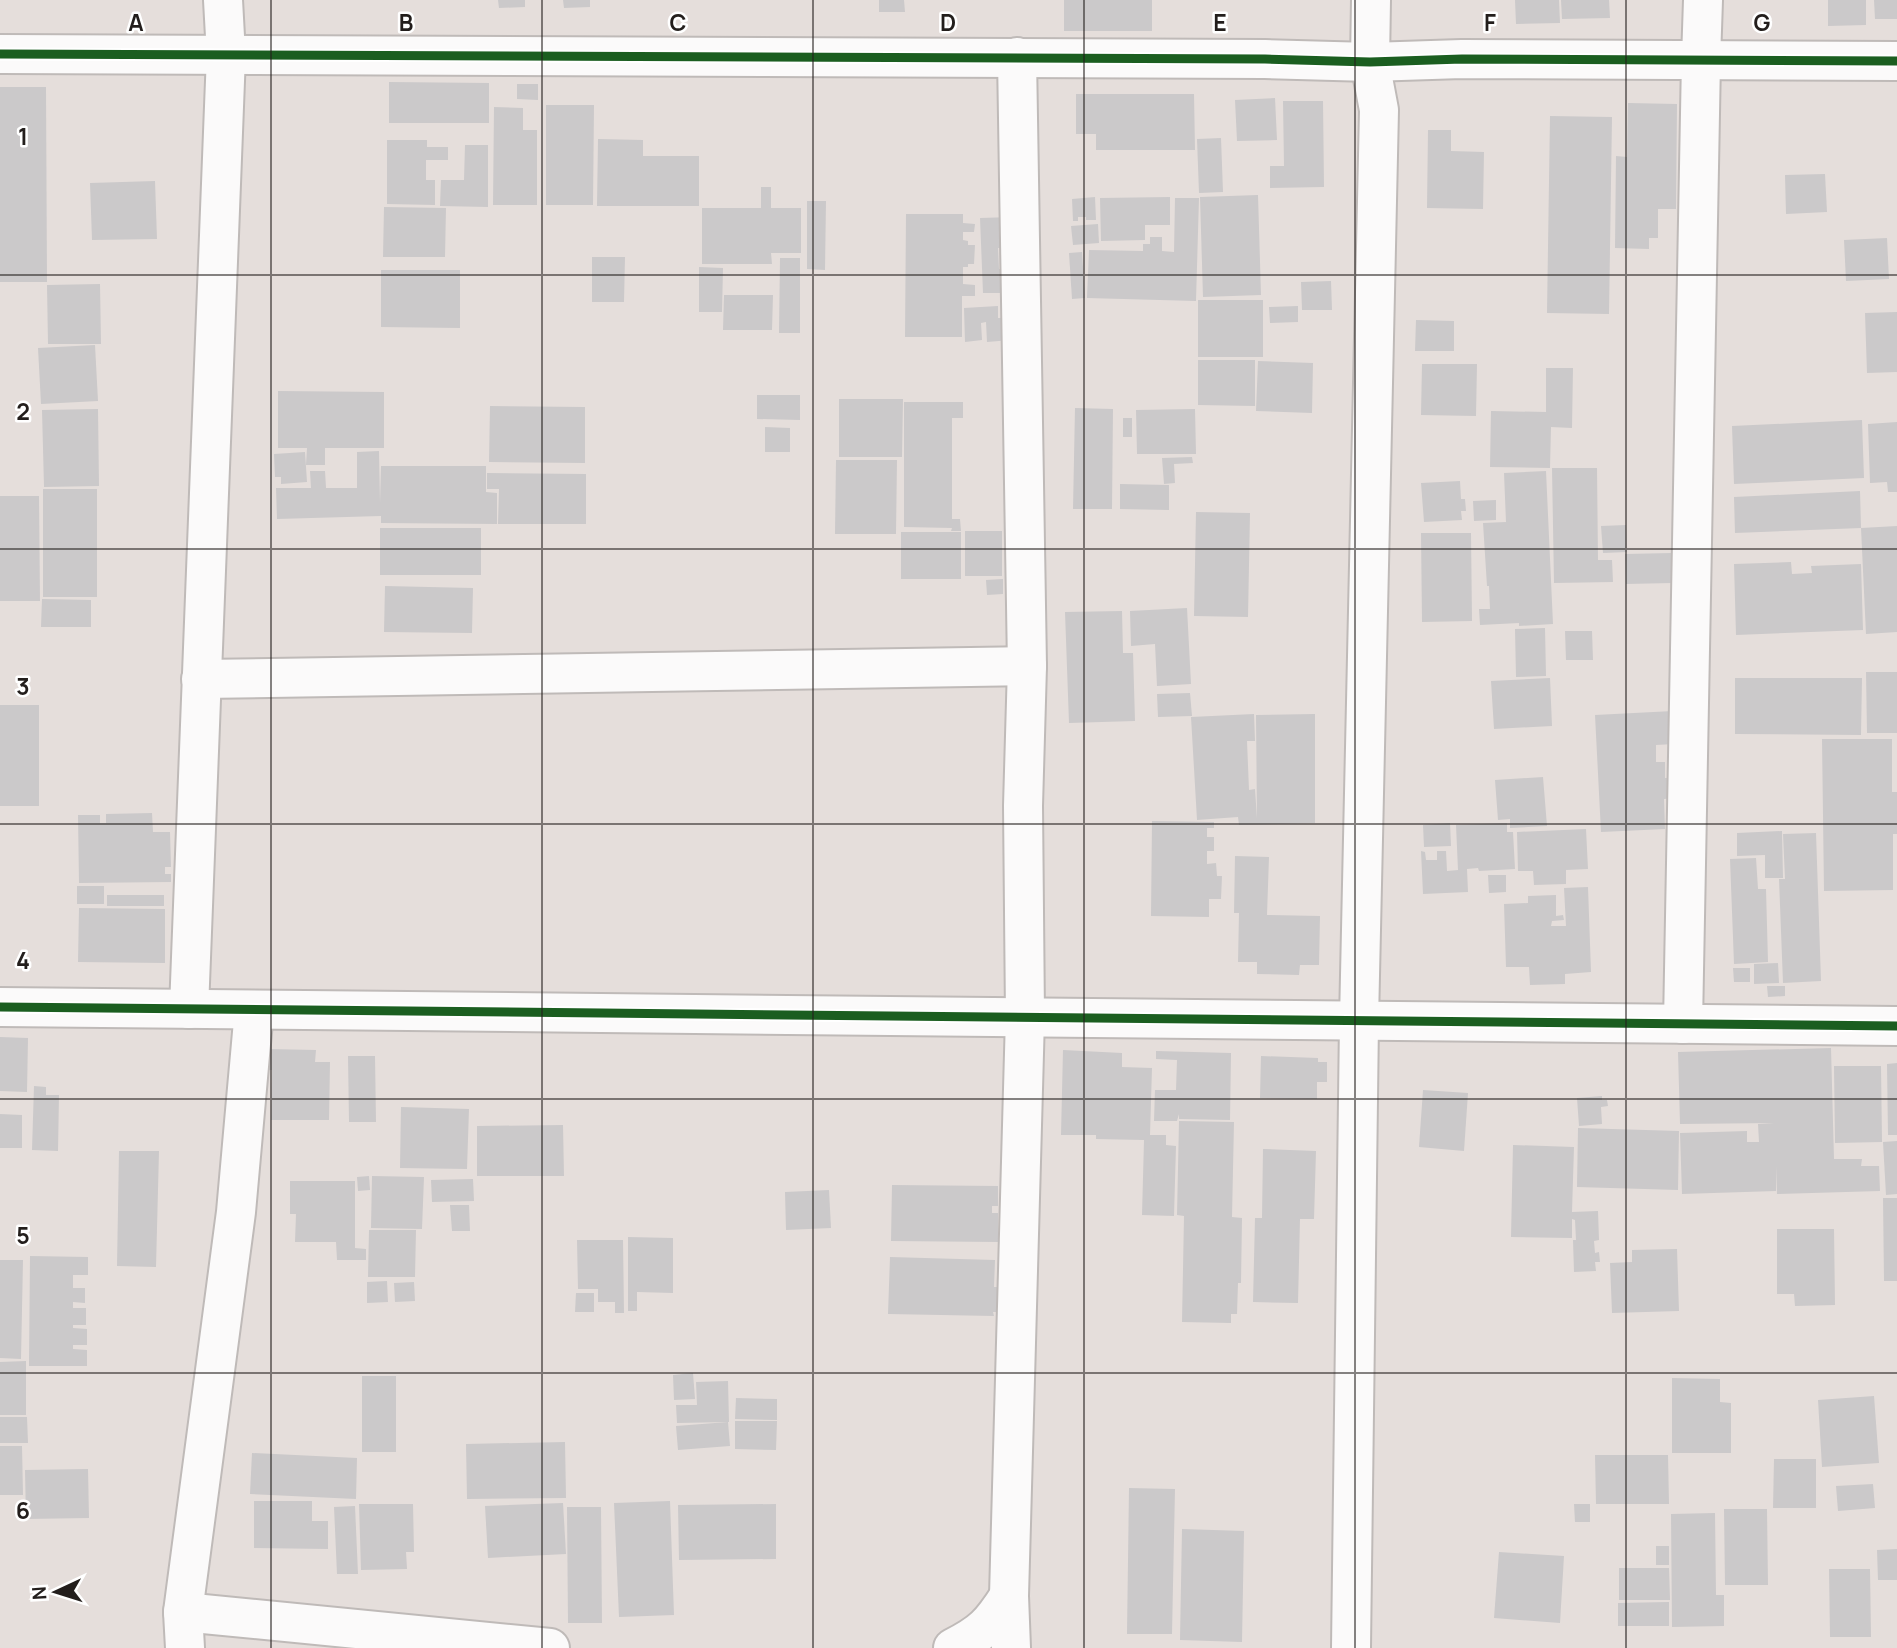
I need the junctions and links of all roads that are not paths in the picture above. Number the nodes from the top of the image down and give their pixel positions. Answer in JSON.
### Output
{"nodes":[{"id":1,"x":223,"y":0,"type":"edge"},
{"id":2,"x":1371,"y":0,"type":"edge"},
{"id":3,"x":1703,"y":0,"type":"edge"},
{"id":4,"x":0,"y":54,"type":"edge"},
{"id":5,"x":226,"y":55,"type":"junction"},
{"id":6,"x":1017,"y":57,"type":"junction"},
{"id":7,"x":1701,"y":60,"type":"junction"},
{"id":8,"x":1897,"y":61,"type":"edge"},
{"id":9,"x":1370,"y":62,"type":"junction"},
{"id":10,"x":1027,"y":666,"type":"junction"},
{"id":11,"x":201,"y":679,"type":"junction"},
{"id":12,"x":0,"y":1007,"type":"edge"},
{"id":13,"x":189,"y":1009,"type":"junction"},
{"id":14,"x":254,"y":1010,"type":"junction"},
{"id":15,"x":1025,"y":1017,"type":"junction"},
{"id":16,"x":1359,"y":1020,"type":"junction"},
{"id":17,"x":1684,"y":1024,"type":"junction"},
{"id":18,"x":1897,"y":1026,"type":"edge"},
{"id":19,"x":1009,"y":1596,"type":"junction"},
{"id":20,"x":184,"y":1630,"type":"edge"},
{"id":21,"x":550,"y":1648,"type":"edge"},
{"id":22,"x":953,"y":1648,"type":"edge"},
{"id":23,"x":1011,"y":1648,"type":"edge"},
{"id":24,"x":1350,"y":1648,"type":"edge"}],
"edges":[{"from":1,"to":5,"type":"street"},
{"from":2,"to":9,"type":"street"},
{"from":3,"to":7,"type":"street"},
{"from":4,"to":5,"type":"street"},
{"from":5,"to":6,"type":"street"},
{"from":5,"to":11,"type":"street"},
{"from":6,"to":9,"type":"street"},
{"from":6,"to":10,"type":"street"},
{"from":7,"to":8,"type":"street"},
{"from":7,"to":9,"type":"street"},
{"from":7,"to":17,"type":"street"},
{"from":9,"to":16,"type":"street"},
{"from":10,"to":11,"type":"street"},
{"from":10,"to":15,"type":"street"},
{"from":11,"to":13,"type":"street"},
{"from":12,"to":13,"type":"street"},
{"from":13,"to":14,"type":"street"},
{"from":14,"to":15,"type":"street"},
{"from":14,"to":20,"type":"street"},
{"from":15,"to":16,"type":"street"},
{"from":15,"to":19,"type":"street"},
{"from":16,"to":17,"type":"street"},
{"from":16,"to":24,"type":"street"},
{"from":17,"to":18,"type":"street"},
{"from":19,"to":22,"type":"street"},
{"from":19,"to":23,"type":"street"},
{"from":20,"to":21,"type":"street"}]}
